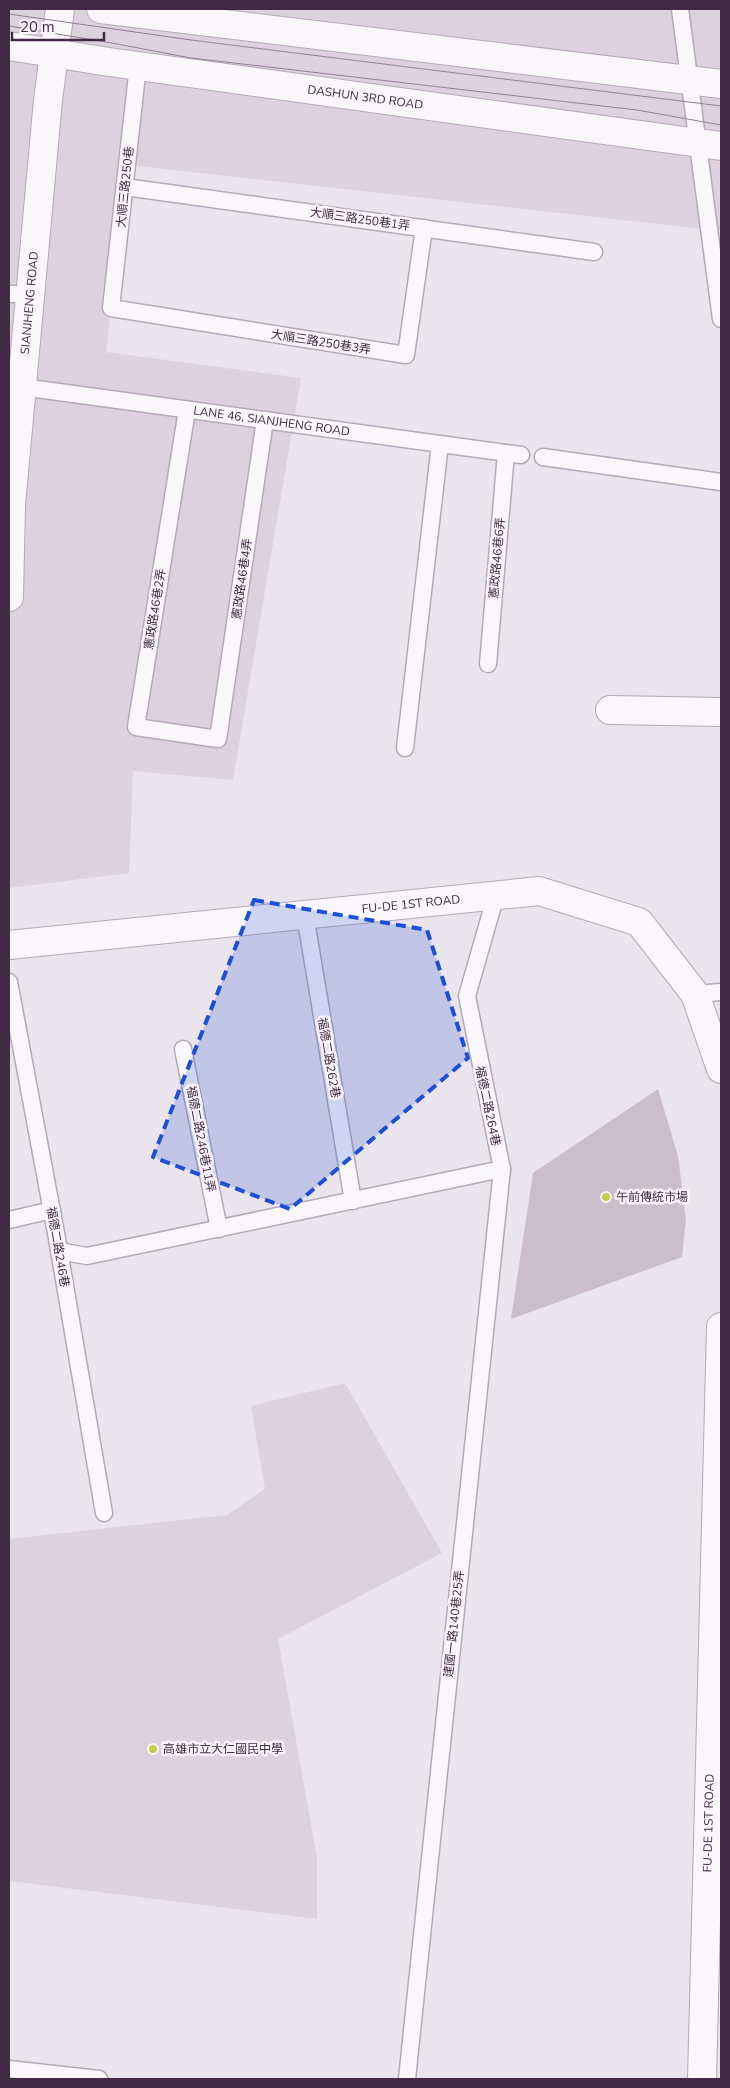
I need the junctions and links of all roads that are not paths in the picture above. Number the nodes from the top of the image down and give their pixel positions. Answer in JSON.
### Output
{"nodes":[{"id":1,"x":60,"y":9,"type":"edge"},
{"id":2,"x":101,"y":9,"type":"edge"},
{"id":3,"x":680,"y":9,"type":"edge"},
{"id":4,"x":9,"y":46,"type":"edge"},
{"id":5,"x":53,"y":54,"type":"junction"},
{"id":6,"x":138,"y":66,"type":"junction"},
{"id":7,"x":689,"y":79,"type":"junction"},
{"id":8,"x":721,"y":84,"type":"edge"},
{"id":9,"x":709,"y":144,"type":"edge"},
{"id":10,"x":125,"y":187,"type":"junction"},
{"id":11,"x":424,"y":228,"type":"junction"},
{"id":12,"x":594,"y":252,"type":"dead end"},
{"id":13,"x":20,"y":294,"type":"edge"},
{"id":14,"x":111,"y":308,"type":"joint"},
{"id":15,"x":721,"y":319,"type":"edge"},
{"id":16,"x":22,"y":387,"type":"junction"},
{"id":17,"x":187,"y":410,"type":"junction"},
{"id":18,"x":265,"y":420,"type":"junction"},
{"id":19,"x":440,"y":444,"type":"junction"},
{"id":20,"x":514,"y":454,"type":"joint"},
{"id":21,"x":543,"y":458,"type":"dead end"},
{"id":22,"x":721,"y":482,"type":"edge"},
{"id":23,"x":10,"y":505,"type":"edge"},
{"id":24,"x":9,"y":597,"type":"edge"},
{"id":25,"x":488,"y":664,"type":"dead end"},
{"id":26,"x":610,"y":710,"type":"dead end"},
{"id":27,"x":721,"y":712,"type":"edge"},
{"id":28,"x":218,"y":738,"type":"joint"},
{"id":29,"x":405,"y":748,"type":"dead end"},
{"id":30,"x":496,"y":895,"type":"junction"},
{"id":31,"x":305,"y":915,"type":"junction"},
{"id":32,"x":9,"y":945,"type":"edge"},
{"id":33,"x":9,"y":982,"type":"edge"},
{"id":34,"x":708,"y":993,"type":"edge"},
{"id":35,"x":183,"y":1049,"type":"dead end"},
{"id":36,"x":721,"y":1069,"type":"edge"},
{"id":37,"x":502,"y":1170,"type":"junction"},
{"id":38,"x":353,"y":1201,"type":"junction"},
{"id":39,"x":52,"y":1210,"type":"junction"},
{"id":40,"x":9,"y":1220,"type":"edge"},
{"id":41,"x":219,"y":1229,"type":"junction"},
{"id":42,"x":59,"y":1251,"type":"junction"},
{"id":43,"x":721,"y":1327,"type":"edge"},
{"id":44,"x":104,"y":1513,"type":"dead end"},
{"id":45,"x":9,"y":2069,"type":"edge"},
{"id":46,"x":54,"y":2077,"type":"edge"},
{"id":47,"x":99,"y":2079,"type":"edge"},
{"id":48,"x":407,"y":2079,"type":"edge"},
{"id":49,"x":702,"y":2079,"type":"edge"}],
"edges":[{"from":1,"to":5,"type":"street","name":"SIANJHENG ROAD"},
{"from":2,"to":7,"type":"street"},
{"from":3,"to":7,"type":"lane"},
{"from":4,"to":5,"type":"street","name":"DASHUN 3RD ROAD"},
{"from":5,"to":6,"type":"street","name":"DASHUN 3RD ROAD"},
{"from":5,"to":13,"type":"street","name":"SIANJHENG ROAD"},
{"from":6,"to":9,"type":"street","name":"DASHUN 3RD ROAD"},
{"from":6,"to":10,"type":"lane","name":"大順三路250巷"},
{"from":7,"to":8,"type":"street"},
{"from":7,"to":9,"type":"lane"},
{"from":9,"to":15,"type":"lane"},
{"from":10,"to":11,"type":"lane","name":"大順三路250巷1弄"},
{"from":10,"to":14,"type":"lane","name":"大順三路250巷"},
{"from":11,"to":12,"type":"lane","name":"大順三路250巷1弄"},
{"from":11,"to":14,"type":"lane","name":"大順三路250巷3弄"},
{"from":13,"to":16,"type":"street","name":"SIANJHENG ROAD"},
{"from":16,"to":17,"type":"lane","name":"LANE 46, SIANJHENG ROAD"},
{"from":16,"to":23,"type":"street","name":"SIANJHENG ROAD"},
{"from":17,"to":18,"type":"lane","name":"LANE 46, SIANJHENG ROAD"},
{"from":17,"to":28,"type":"lane","name":"憲政路46巷2弄"},
{"from":18,"to":19,"type":"lane","name":"LANE 46, SIANJHENG ROAD"},
{"from":18,"to":28,"type":"lane","name":"憲政路46巷4弄"},
{"from":19,"to":20,"type":"lane","name":"LANE 46, SIANJHENG ROAD"},
{"from":19,"to":29,"type":"lane"},
{"from":20,"to":25,"type":"lane","name":"憲政路46巷6弄"},
{"from":21,"to":22,"type":"lane"},
{"from":23,"to":24,"type":"street","name":"SIANJHENG ROAD"},
{"from":26,"to":27,"type":"street"},
{"from":30,"to":31,"type":"street","name":"FU-DE 1ST ROAD"},
{"from":30,"to":34,"type":"street","name":"FU-DE 1ST ROAD"},
{"from":30,"to":37,"type":"lane","name":"福德二路264巷"},
{"from":31,"to":32,"type":"street","name":"FU-DE 1ST ROAD"},
{"from":31,"to":38,"type":"lane","name":"福德二路262巷"},
{"from":33,"to":39,"type":"lane","name":"福德二路246巷"},
{"from":34,"to":36,"type":"street","name":"FU-DE 1ST ROAD"},
{"from":35,"to":41,"type":"lane","name":"福德二路246巷11弄"},
{"from":37,"to":38,"type":"lane"},
{"from":37,"to":48,"type":"lane","name":"建國一路140巷25弄"},
{"from":38,"to":41,"type":"lane"},
{"from":39,"to":40,"type":"lane"},
{"from":39,"to":42,"type":"lane","name":"福德二路246巷"},
{"from":41,"to":42,"type":"lane"},
{"from":42,"to":44,"type":"lane","name":"福德二路246巷"},
{"from":43,"to":49,"type":"street","name":"FU-DE 1ST ROAD"},
{"from":45,"to":46,"type":"lane"},
{"from":46,"to":47,"type":"lane"}]}
